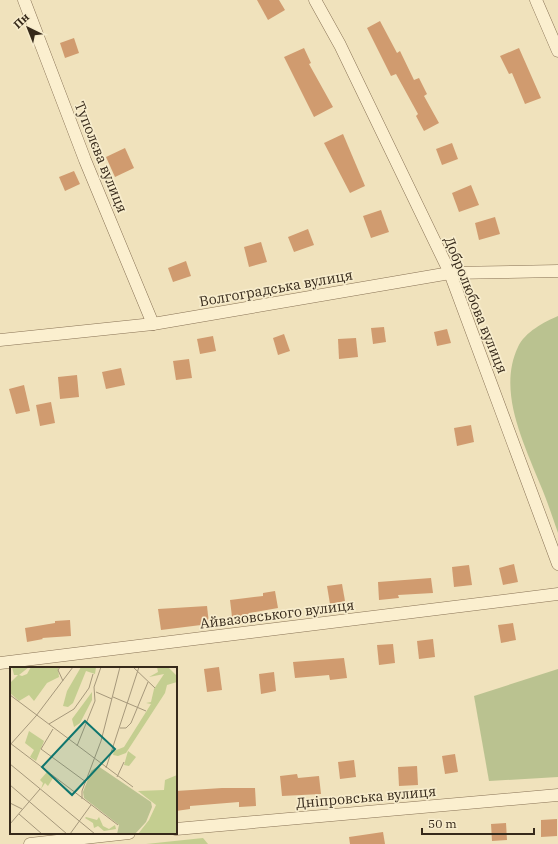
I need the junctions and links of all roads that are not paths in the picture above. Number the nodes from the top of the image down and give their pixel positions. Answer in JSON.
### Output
{"nodes":[{"id":1,"x":24,"y":0,"type":"edge"},
{"id":2,"x":315,"y":0,"type":"edge"},
{"id":3,"x":536,"y":0,"type":"edge"},
{"id":4,"x":558,"y":51,"type":"edge"},
{"id":5,"x":558,"y":271,"type":"edge"},
{"id":6,"x":450,"y":274,"type":"junction"},
{"id":7,"x":153,"y":324,"type":"junction"},
{"id":8,"x":0,"y":340,"type":"edge"},
{"id":9,"x":558,"y":564,"type":"edge"},
{"id":10,"x":558,"y":594,"type":"edge"},
{"id":11,"x":0,"y":663,"type":"edge"},
{"id":12,"x":558,"y":795,"type":"edge"},
{"id":13,"x":177,"y":828,"type":"edge"},
{"id":14,"x":120,"y":834,"type":"edge"},
{"id":15,"x":30,"y":844,"type":"edge"}],
"edges":[{"from":1,"to":7,"type":"street","name":"Туполєва вулиця"},
{"from":2,"to":6,"type":"street","name":"Добролюбова вулиця"},
{"from":3,"to":4,"type":"street"},
{"from":5,"to":6,"type":"street","name":"Волгоградська вулиця"},
{"from":6,"to":7,"type":"street","name":"Волгоградська вулиця"},
{"from":6,"to":9,"type":"street","name":"Добролюбова вулиця"},
{"from":7,"to":8,"type":"street","name":"Волгоградська вулиця"},
{"from":10,"to":11,"type":"street","name":"Айвазовського вулиця"},
{"from":12,"to":13,"type":"street","name":"Дніпровська вулиця"},
{"from":14,"to":15,"type":"street"}]}
